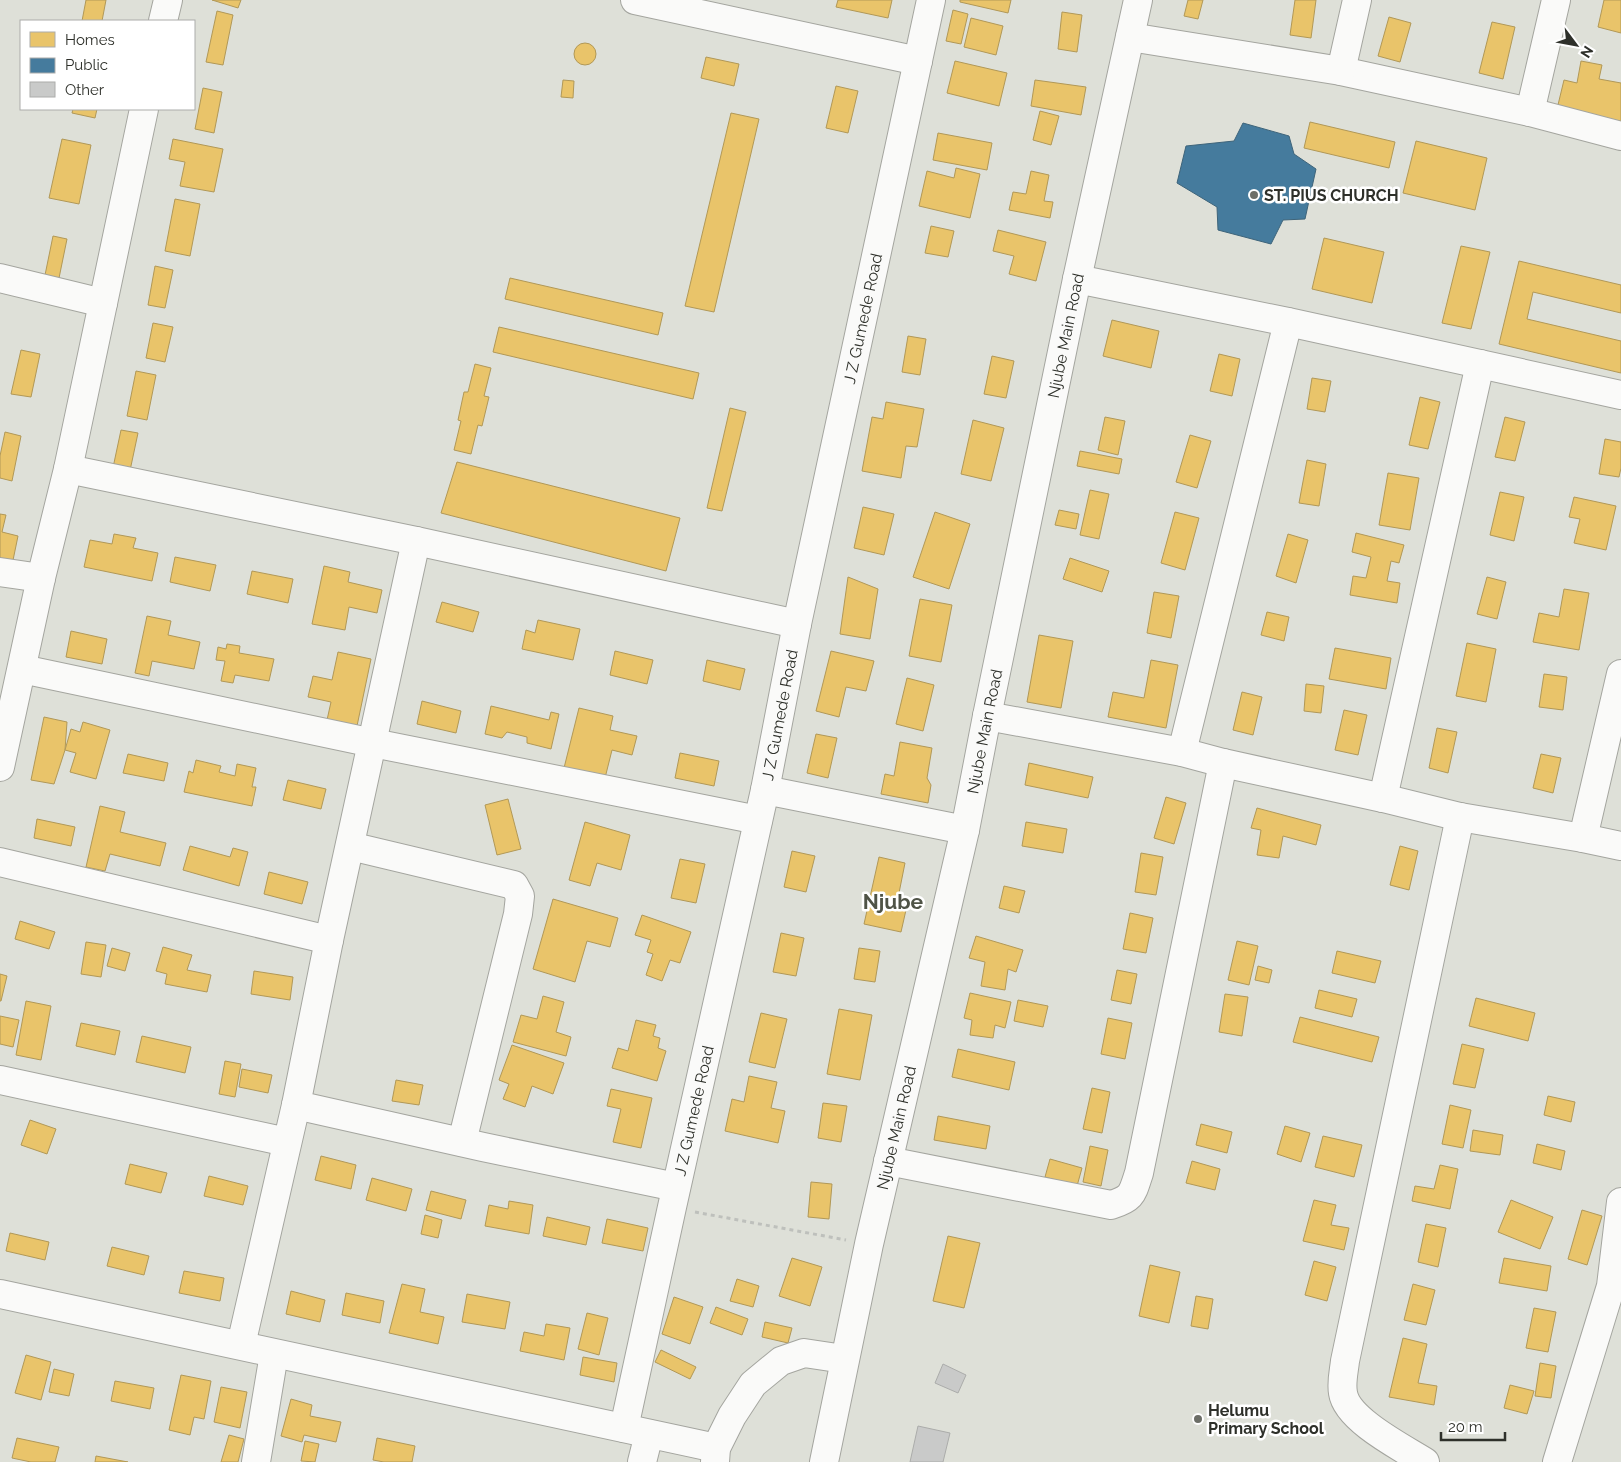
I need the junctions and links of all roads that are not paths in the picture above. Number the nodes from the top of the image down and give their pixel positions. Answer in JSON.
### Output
{"nodes":[{"id":1,"x":168,"y":0,"type":"edge"},
{"id":2,"x":635,"y":0,"type":"edge"},
{"id":3,"x":931,"y":0,"type":"edge"},
{"id":4,"x":1138,"y":0,"type":"edge"},
{"id":5,"x":1356,"y":0,"type":"edge"},
{"id":6,"x":1556,"y":0,"type":"edge"},
{"id":7,"x":163,"y":20,"type":"edge"},
{"id":8,"x":1130,"y":36,"type":"junction"},
{"id":9,"x":918,"y":61,"type":"junction"},
{"id":10,"x":1341,"y":71,"type":"junction"},
{"id":11,"x":144,"y":110,"type":"edge"},
{"id":12,"x":1530,"y":112,"type":"junction"},
{"id":13,"x":1621,"y":136,"type":"edge"},
{"id":14,"x":0,"y":278,"type":"edge"},
{"id":15,"x":1077,"y":280,"type":"junction"},
{"id":16,"x":103,"y":302,"type":"junction"},
{"id":17,"x":1288,"y":322,"type":"junction"},
{"id":18,"x":1480,"y":364,"type":"junction"},
{"id":19,"x":1621,"y":395,"type":"edge"},
{"id":20,"x":68,"y":469,"type":"junction"},
{"id":21,"x":416,"y":541,"type":"junction"},
{"id":22,"x":0,"y":572,"type":"edge"},
{"id":23,"x":40,"y":578,"type":"junction"},
{"id":24,"x":796,"y":624,"type":"junction"},
{"id":25,"x":22,"y":669,"type":"junction"},
{"id":26,"x":1621,"y":674,"type":"edge"},
{"id":27,"x":987,"y":716,"type":"junction"},
{"id":28,"x":373,"y":743,"type":"junction"},
{"id":29,"x":1182,"y":752,"type":"junction"},
{"id":30,"x":1223,"y":763,"type":"junction"},
{"id":31,"x":0,"y":767,"type":"edge"},
{"id":32,"x":766,"y":790,"type":"junction"},
{"id":33,"x":1383,"y":798,"type":"junction"},
{"id":34,"x":1460,"y":817,"type":"junction"},
{"id":35,"x":758,"y":820,"type":"junction"},
{"id":36,"x":965,"y":830,"type":"junction"},
{"id":37,"x":1584,"y":838,"type":"junction"},
{"id":38,"x":350,"y":846,"type":"junction"},
{"id":39,"x":1621,"y":846,"type":"edge"},
{"id":40,"x":0,"y":862,"type":"edge"},
{"id":41,"x":329,"y":940,"type":"junction"},
{"id":42,"x":0,"y":1080,"type":"edge"},
{"id":43,"x":296,"y":1105,"type":"junction"},
{"id":44,"x":287,"y":1142,"type":"junction"},
{"id":45,"x":462,"y":1142,"type":"junction"},
{"id":46,"x":888,"y":1161,"type":"junction"},
{"id":47,"x":674,"y":1197,"type":"junction"},
{"id":48,"x":1621,"y":1202,"type":"edge"},
{"id":49,"x":1616,"y":1287,"type":"edge"},
{"id":50,"x":0,"y":1294,"type":"edge"},
{"id":51,"x":241,"y":1345,"type":"junction"},
{"id":52,"x":274,"y":1354,"type":"junction"},
{"id":53,"x":844,"y":1359,"type":"junction"},
{"id":54,"x":636,"y":1431,"type":"junction"},
{"id":55,"x":716,"y":1455,"type":"edge"},
{"id":56,"x":256,"y":1462,"type":"edge"},
{"id":57,"x":642,"y":1462,"type":"edge"},
{"id":58,"x":824,"y":1462,"type":"edge"},
{"id":59,"x":1425,"y":1462,"type":"edge"},
{"id":60,"x":1557,"y":1462,"type":"edge"}],
"edges":[{"from":1,"to":7,"type":"street"},
{"from":2,"to":9,"type":"street"},
{"from":3,"to":9,"type":"street","name":"J Z Gumede Road"},
{"from":4,"to":8,"type":"street","name":"Njube Main Road"},
{"from":5,"to":10,"type":"street"},
{"from":6,"to":12,"type":"street"},
{"from":8,"to":10,"type":"street"},
{"from":8,"to":15,"type":"street","name":"Njube Main Road"},
{"from":9,"to":24,"type":"street","name":"J Z Gumede Road"},
{"from":10,"to":12,"type":"street"},
{"from":11,"to":16,"type":"street"},
{"from":12,"to":13,"type":"street"},
{"from":14,"to":16,"type":"street"},
{"from":15,"to":17,"type":"street"},
{"from":15,"to":27,"type":"street","name":"Njube Main Road"},
{"from":16,"to":20,"type":"street"},
{"from":17,"to":18,"type":"street"},
{"from":17,"to":29,"type":"street"},
{"from":18,"to":19,"type":"street"},
{"from":18,"to":33,"type":"street"},
{"from":20,"to":21,"type":"street"},
{"from":20,"to":23,"type":"street"},
{"from":21,"to":24,"type":"street"},
{"from":21,"to":28,"type":"street"},
{"from":22,"to":23,"type":"street"},
{"from":23,"to":25,"type":"street"},
{"from":24,"to":32,"type":"street","name":"J Z Gumede Road"},
{"from":25,"to":28,"type":"street"},
{"from":25,"to":31,"type":"street"},
{"from":26,"to":37,"type":"street"},
{"from":27,"to":29,"type":"street"},
{"from":27,"to":36,"type":"street","name":"Njube Main Road"},
{"from":28,"to":35,"type":"street"},
{"from":28,"to":38,"type":"street"},
{"from":29,"to":30,"type":"street"},
{"from":30,"to":33,"type":"street"},
{"from":30,"to":46,"type":"street"},
{"from":32,"to":35,"type":"street","name":"J Z Gumede Road"},
{"from":32,"to":36,"type":"street"},
{"from":33,"to":34,"type":"street"},
{"from":34,"to":37,"type":"street"},
{"from":34,"to":59,"type":"street"},
{"from":35,"to":47,"type":"street","name":"J Z Gumede Road"},
{"from":36,"to":46,"type":"street","name":"Njube Main Road"},
{"from":37,"to":39,"type":"street"},
{"from":38,"to":41,"type":"street"},
{"from":38,"to":45,"type":"street"},
{"from":40,"to":41,"type":"street"},
{"from":41,"to":43,"type":"street"},
{"from":42,"to":44,"type":"street"},
{"from":43,"to":44,"type":"street"},
{"from":43,"to":45,"type":"street"},
{"from":44,"to":51,"type":"street"},
{"from":45,"to":47,"type":"street"},
{"from":46,"to":53,"type":"street","name":"Njube Main Road"},
{"from":47,"to":54,"type":"street","name":"J Z Gumede Road"},
{"from":48,"to":49,"type":"street"},
{"from":49,"to":60,"type":"street"},
{"from":50,"to":51,"type":"street"},
{"from":51,"to":52,"type":"street"},
{"from":52,"to":54,"type":"street"},
{"from":52,"to":56,"type":"street"},
{"from":53,"to":55,"type":"street"},
{"from":53,"to":58,"type":"street","name":"Njube Main Road"},
{"from":54,"to":55,"type":"street"},
{"from":54,"to":57,"type":"street","name":"J Z Gumede Road"}]}
